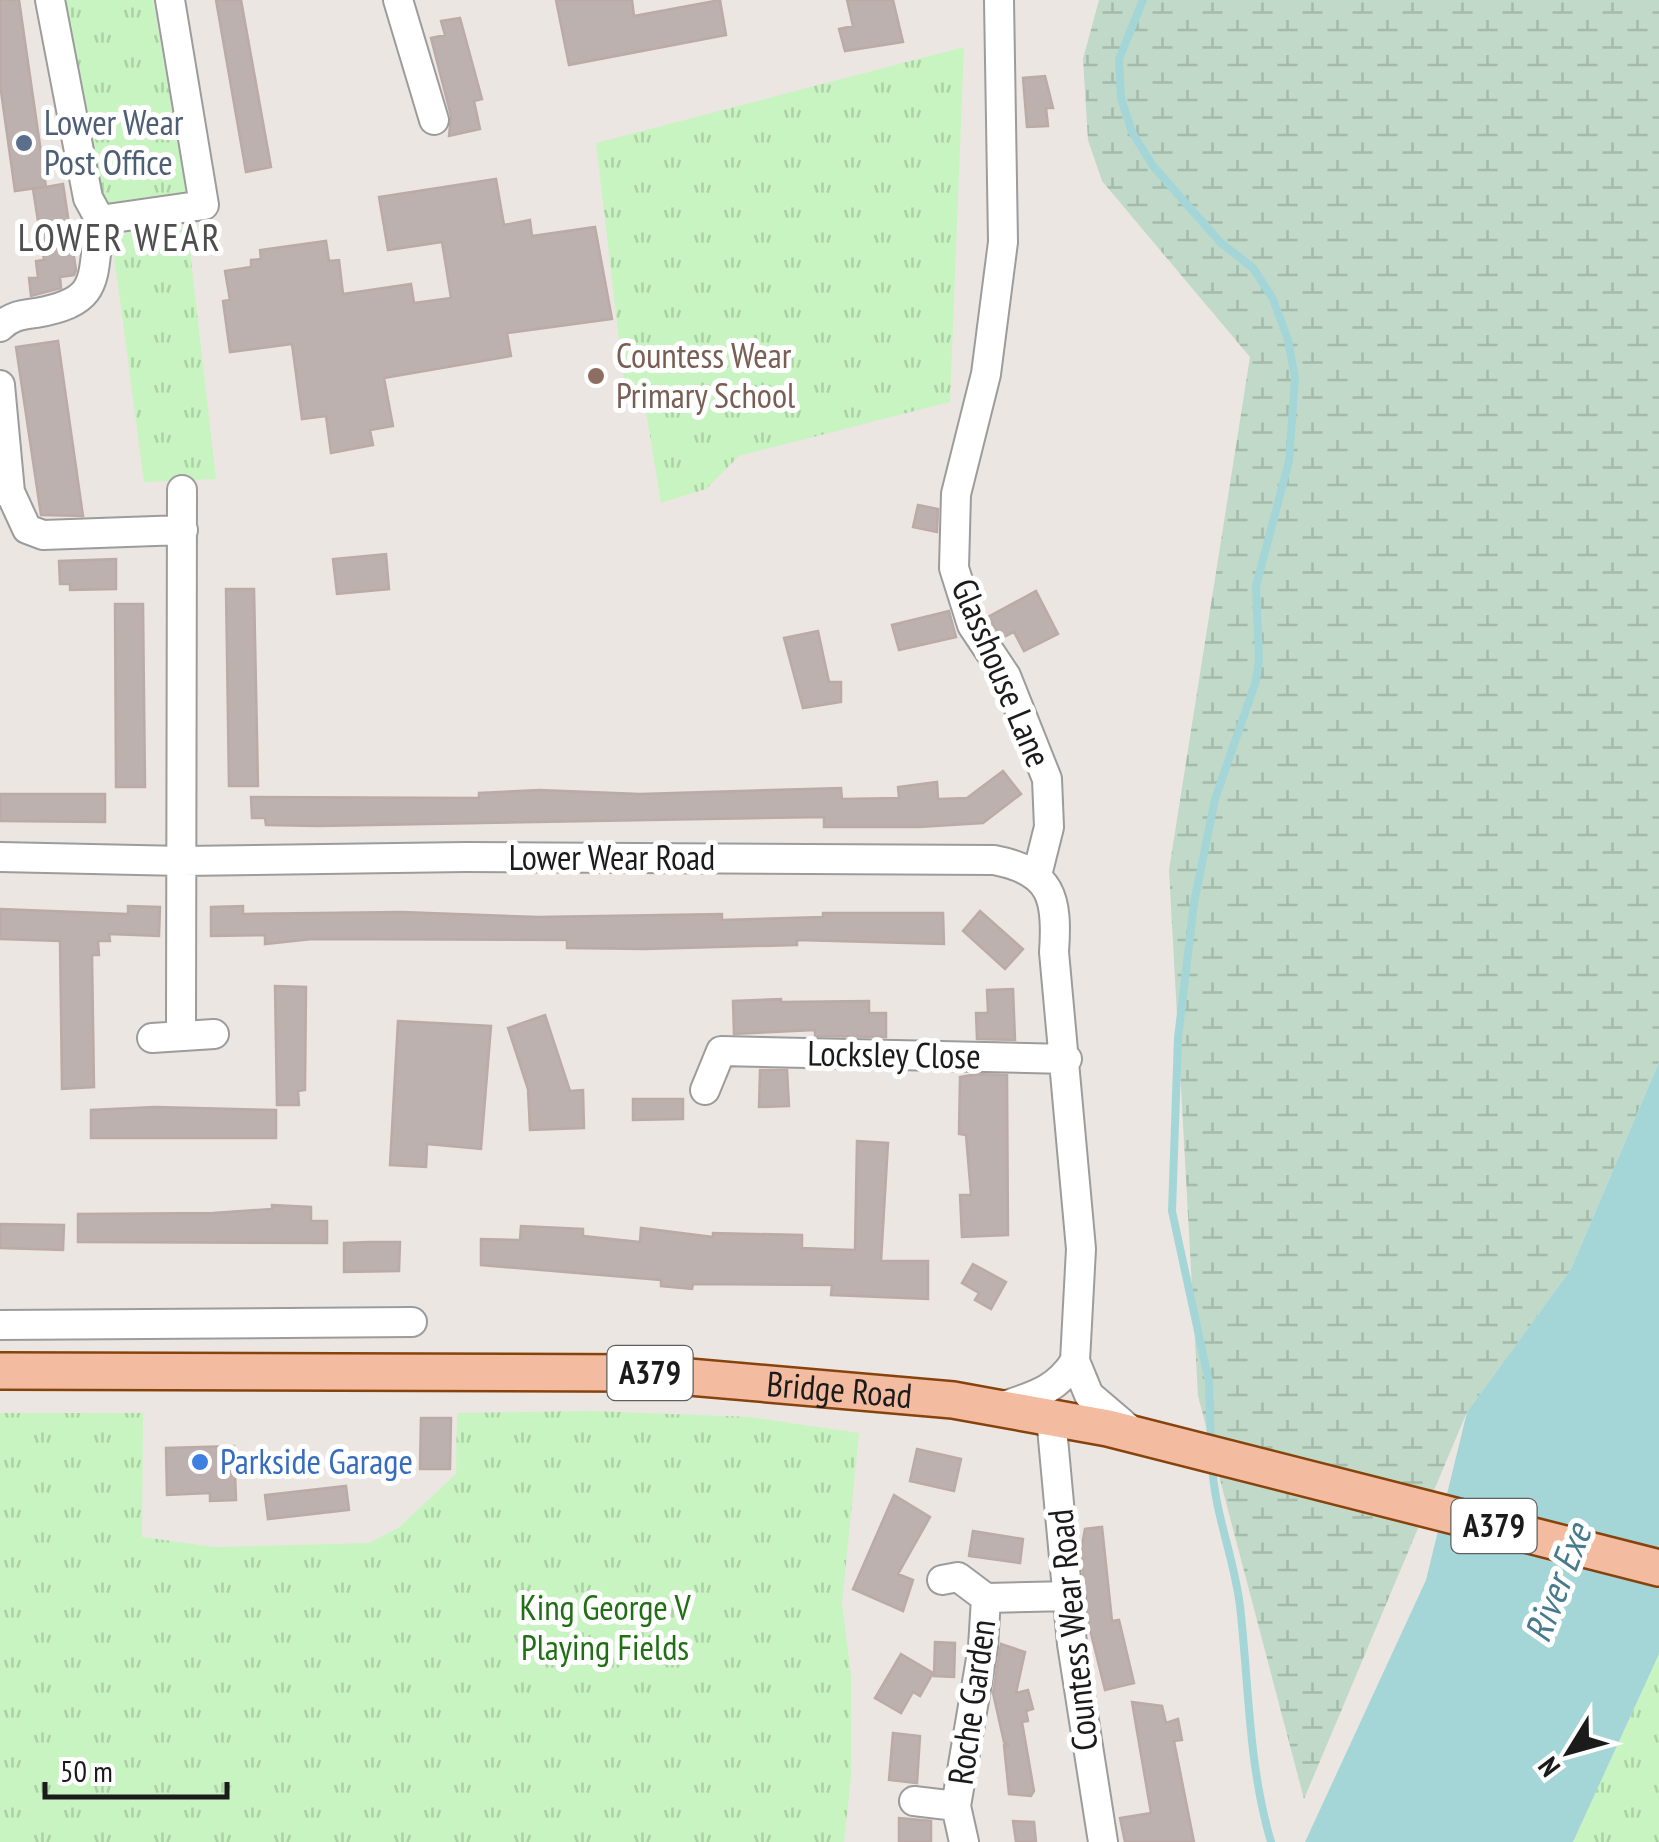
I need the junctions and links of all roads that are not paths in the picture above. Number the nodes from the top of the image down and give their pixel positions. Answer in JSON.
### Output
{"nodes":[{"id":1,"x":50,"y":0,"type":"edge"},
{"id":2,"x":170,"y":0,"type":"edge"},
{"id":3,"x":398,"y":0,"type":"edge"},
{"id":4,"x":998,"y":0,"type":"edge"},
{"id":5,"x":434,"y":120,"type":"dead end"},
{"id":6,"x":100,"y":220,"type":"junction"},
{"id":7,"x":0,"y":327,"type":"edge"},
{"id":8,"x":0,"y":385,"type":"edge"},
{"id":9,"x":182,"y":490,"type":"dead end"},
{"id":10,"x":5,"y":491,"type":"edge"},
{"id":11,"x":183,"y":530,"type":"junction"},
{"id":12,"x":0,"y":857,"type":"edge"},
{"id":13,"x":183,"y":862,"type":"junction"},
{"id":14,"x":1038,"y":876,"type":"junction"},
{"id":15,"x":214,"y":1034,"type":"dead end"},
{"id":16,"x":181,"y":1035,"type":"junction"},
{"id":17,"x":152,"y":1038,"type":"dead end"},
{"id":18,"x":1067,"y":1059,"type":"junction"},
{"id":19,"x":705,"y":1090,"type":"dead end"},
{"id":20,"x":412,"y":1322,"type":"dead end"},
{"id":21,"x":0,"y":1325,"type":"edge"},
{"id":22,"x":1075,"y":1361,"type":"junction"},
{"id":23,"x":0,"y":1371,"type":"edge"},
{"id":24,"x":1000,"y":1407,"type":"junction"},
{"id":25,"x":1051,"y":1416,"type":"junction"},
{"id":26,"x":1140,"y":1436,"type":"junction"},
{"id":27,"x":1659,"y":1568,"type":"edge"},
{"id":28,"x":942,"y":1580,"type":"dead end"},
{"id":29,"x":1071,"y":1596,"type":"junction"},
{"id":30,"x":986,"y":1598,"type":"junction"},
{"id":31,"x":914,"y":1801,"type":"dead end"},
{"id":32,"x":956,"y":1806,"type":"junction"},
{"id":33,"x":964,"y":1842,"type":"edge"},
{"id":34,"x":1102,"y":1842,"type":"edge"}],
"edges":[{"from":1,"to":6,"type":"street"},
{"from":2,"to":6,"type":"street"},
{"from":3,"to":5,"type":"street"},
{"from":4,"to":14,"type":"street","name":"Glasshouse Lane"},
{"from":6,"to":7,"type":"street"},
{"from":8,"to":10,"type":"street"},
{"from":9,"to":11,"type":"street"},
{"from":10,"to":11,"type":"street"},
{"from":11,"to":13,"type":"street"},
{"from":12,"to":13,"type":"street","name":"Lower Wear Road"},
{"from":13,"to":14,"type":"street","name":"Lower Wear Road"},
{"from":13,"to":16,"type":"street"},
{"from":14,"to":18,"type":"street"},
{"from":15,"to":16,"type":"street"},
{"from":16,"to":17,"type":"street"},
{"from":18,"to":19,"type":"street","name":"Locksley Close"},
{"from":18,"to":22,"type":"street"},
{"from":20,"to":21,"type":"street"},
{"from":22,"to":24,"type":"street"},
{"from":22,"to":26,"type":"street"},
{"from":23,"to":24,"type":"main road","name":"Bridge Road","number":"A379"},
{"from":24,"to":25,"type":"main road","name":"Bridge Road","number":"A379"},
{"from":25,"to":26,"type":"main road","name":"Bridge Road","number":"A379"},
{"from":25,"to":29,"type":"street","name":"Countess Wear Road"},
{"from":26,"to":27,"type":"main road","name":"Bridge Road","number":"A379"},
{"from":28,"to":30,"type":"street","name":"Roche Garden"},
{"from":29,"to":30,"type":"street","name":"Roche Garden"},
{"from":29,"to":34,"type":"street","name":"Countess Wear Road"},
{"from":30,"to":32,"type":"street","name":"Roche Garden"},
{"from":31,"to":32,"type":"street","name":"Roche Garden"},
{"from":32,"to":33,"type":"street","name":"Roche Garden"}]}
